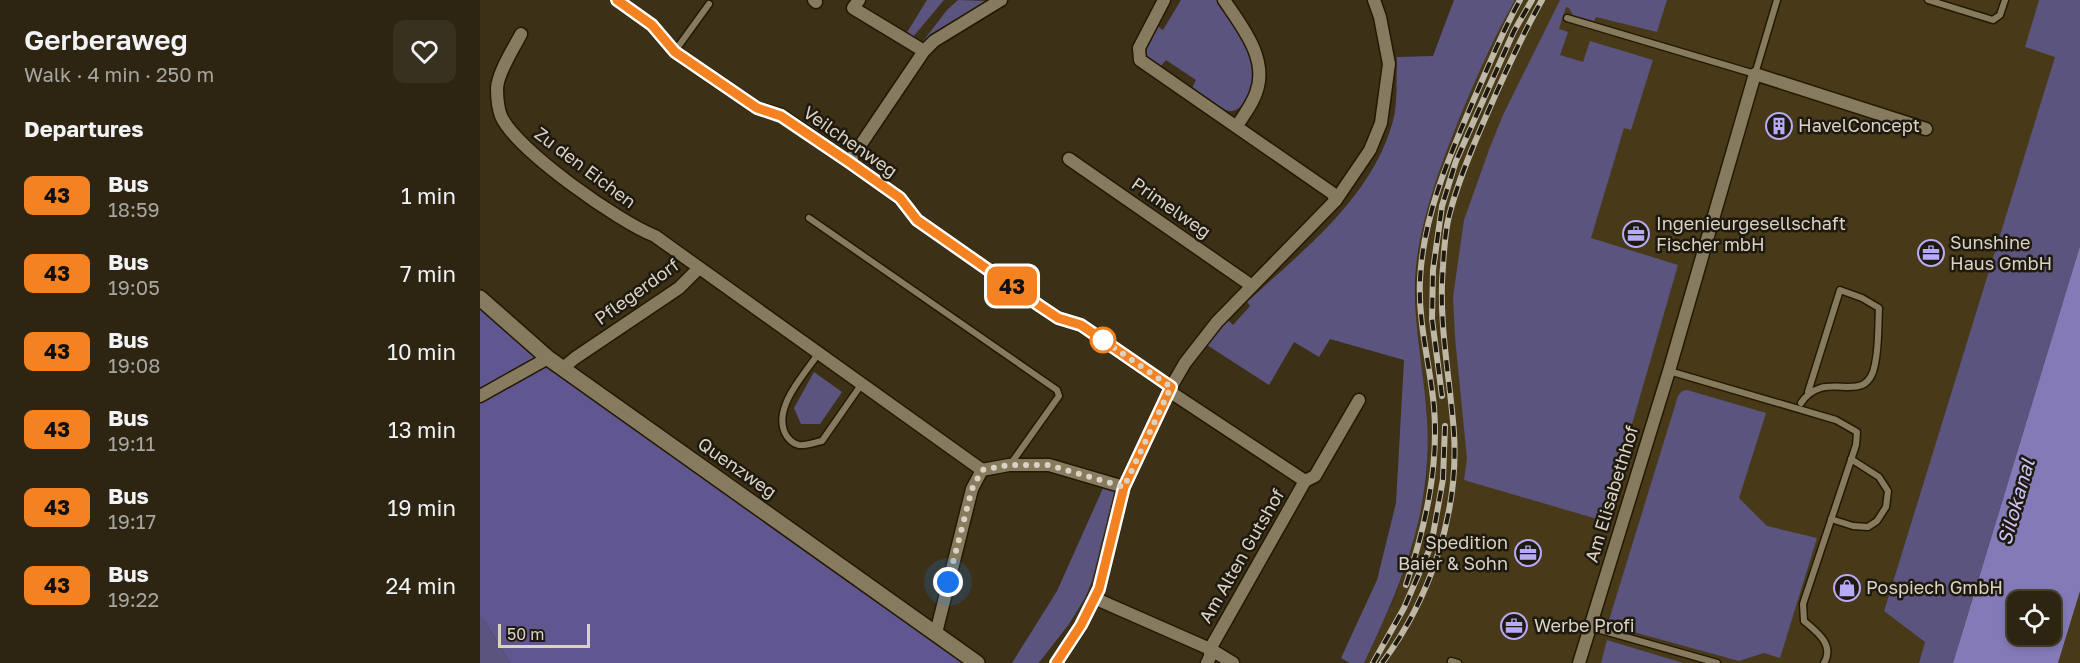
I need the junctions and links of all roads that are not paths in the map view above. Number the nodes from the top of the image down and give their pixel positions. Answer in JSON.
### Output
{"nodes":[{"id":1,"x":617,"y":0,"type":"edge"},
{"id":2,"x":859,"y":0,"type":"edge"},
{"id":3,"x":1001,"y":0,"type":"edge"},
{"id":4,"x":1164,"y":0,"type":"edge"},
{"id":5,"x":1224,"y":0,"type":"edge"},
{"id":6,"x":1374,"y":0,"type":"edge"},
{"id":7,"x":1778,"y":0,"type":"edge"},
{"id":8,"x":1928,"y":0,"type":"edge"},
{"id":9,"x":2005,"y":0,"type":"edge"},
{"id":10,"x":709,"y":4,"type":"dead end"},
{"id":11,"x":1567,"y":18,"type":"dead end"},
{"id":12,"x":521,"y":34,"type":"dead end"},
{"id":13,"x":924,"y":51,"type":"junction"},
{"id":14,"x":675,"y":52,"type":"junction"},
{"id":15,"x":1755,"y":74,"type":"junction"},
{"id":16,"x":1237,"y":126,"type":"junction"},
{"id":17,"x":1926,"y":129,"type":"dead end"},
{"id":18,"x":1069,"y":159,"type":"dead end"},
{"id":19,"x":849,"y":162,"type":"junction"},
{"id":20,"x":1336,"y":200,"type":"junction"},
{"id":21,"x":809,"y":218,"type":"dead end"},
{"id":22,"x":699,"y":268,"type":"junction"},
{"id":23,"x":1252,"y":286,"type":"junction"},
{"id":24,"x":480,"y":298,"type":"edge"},
{"id":25,"x":818,"y":354,"type":"junction"},
{"id":26,"x":548,"y":358,"type":"junction"},
{"id":27,"x":563,"y":368,"type":"junction"},
{"id":28,"x":1669,"y":371,"type":"junction"},
{"id":29,"x":861,"y":385,"type":"junction"},
{"id":30,"x":1170,"y":389,"type":"junction"},
{"id":31,"x":1808,"y":392,"type":"junction"},
{"id":32,"x":480,"y":396,"type":"edge"},
{"id":33,"x":1359,"y":400,"type":"dead end"},
{"id":34,"x":1801,"y":403,"type":"dead end"},
{"id":35,"x":1851,"y":459,"type":"junction"},
{"id":36,"x":1009,"y":465,"type":"junction"},
{"id":37,"x":982,"y":470,"type":"junction"},
{"id":38,"x":1305,"y":481,"type":"junction"},
{"id":39,"x":1124,"y":487,"type":"junction"},
{"id":40,"x":1831,"y":519,"type":"junction"},
{"id":41,"x":1094,"y":598,"type":"junction"},
{"id":42,"x":1590,"y":627,"type":"junction"},
{"id":43,"x":936,"y":633,"type":"junction"},
{"id":44,"x":1210,"y":649,"type":"junction"},
{"id":45,"x":1451,"y":661,"type":"dead end"},
{"id":46,"x":977,"y":663,"type":"edge"},
{"id":47,"x":1056,"y":663,"type":"edge"},
{"id":48,"x":1207,"y":663,"type":"edge"},
{"id":49,"x":1233,"y":663,"type":"edge"},
{"id":50,"x":1458,"y":663,"type":"edge"},
{"id":51,"x":1579,"y":663,"type":"edge"},
{"id":52,"x":1717,"y":663,"type":"edge"},
{"id":53,"x":1824,"y":663,"type":"edge"}],
"edges":[{"from":1,"to":14,"type":"street","name":"Veilchenweg"},
{"from":2,"to":13,"type":"street"},
{"from":3,"to":13,"type":"street"},
{"from":4,"to":16,"type":"street"},
{"from":5,"to":16,"type":"street"},
{"from":6,"to":20,"type":"street"},
{"from":7,"to":15,"type":"lane","name":"Am Elisabethhof"},
{"from":8,"to":9,"type":"lane"},
{"from":10,"to":14,"type":"lane"},
{"from":11,"to":15,"type":"lane"},
{"from":12,"to":22,"type":"street","name":"Zu den Eichen"},
{"from":13,"to":19,"type":"street"},
{"from":14,"to":19,"type":"street","name":"Veilchenweg"},
{"from":15,"to":17,"type":"street"},
{"from":15,"to":28,"type":"street","name":"Am Elisabethhof"},
{"from":16,"to":20,"type":"street"},
{"from":18,"to":23,"type":"street","name":"Primelweg"},
{"from":19,"to":30,"type":"street","name":"Veilchenweg"},
{"from":20,"to":23,"type":"street"},
{"from":21,"to":36,"type":"lane"},
{"from":22,"to":25,"type":"street","name":"Pflegerdorf"},
{"from":22,"to":27,"type":"street","name":"Pflegerdorf"},
{"from":23,"to":30,"type":"street"},
{"from":24,"to":26,"type":"street","name":"Quenzweg"},
{"from":25,"to":29,"type":"street","name":"Pflegerdorf"},
{"from":25,"to":29,"type":"lane"},
{"from":26,"to":27,"type":"street","name":"Quenzweg"},
{"from":26,"to":32,"type":"street"},
{"from":27,"to":43,"type":"street","name":"Quenzweg"},
{"from":28,"to":35,"type":"lane"},
{"from":28,"to":42,"type":"street","name":"Am Elisabethhof"},
{"from":29,"to":37,"type":"street","name":"Pflegerdorf"},
{"from":30,"to":38,"type":"street","name":"Am Alten Gutshof"},
{"from":30,"to":39,"type":"street"},
{"from":31,"to":31,"type":"lane"},
{"from":31,"to":34,"type":"lane"},
{"from":33,"to":38,"type":"street","name":"Am Alten Gutshof"},
{"from":35,"to":40,"type":"lane"},
{"from":35,"to":40,"type":"lane"},
{"from":36,"to":37,"type":"street"},
{"from":36,"to":39,"type":"street"},
{"from":37,"to":43,"type":"street"},
{"from":38,"to":44,"type":"street","name":"Am Alten Gutshof"},
{"from":39,"to":41,"type":"street"},
{"from":40,"to":53,"type":"lane"},
{"from":41,"to":44,"type":"street","name":"Am Alten Gutshof"},
{"from":41,"to":47,"type":"street"},
{"from":42,"to":51,"type":"street","name":"Am Elisabethhof"},
{"from":42,"to":52,"type":"lane"},
{"from":43,"to":46,"type":"street","name":"Quenzweg"},
{"from":44,"to":48,"type":"street","name":"Am Alten Gutshof"},
{"from":44,"to":49,"type":"street","name":"Am Alten Gutshof"},
{"from":45,"to":50,"type":"lane"}]}
